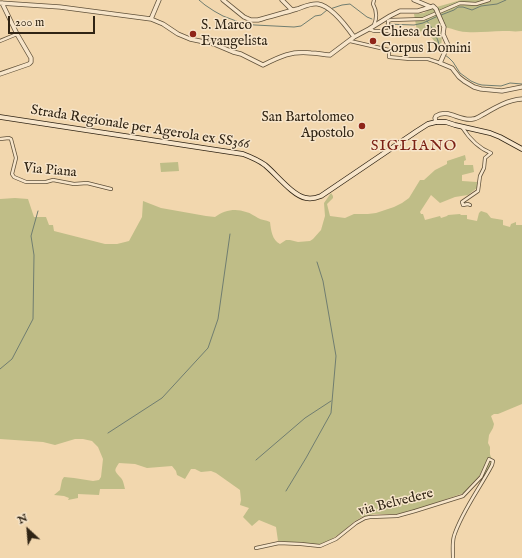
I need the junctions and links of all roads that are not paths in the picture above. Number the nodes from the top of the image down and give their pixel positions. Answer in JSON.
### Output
{"nodes":[{"id":1,"x":159,"y":0,"type":"edge"},
{"id":2,"x":223,"y":0,"type":"edge"},
{"id":3,"x":282,"y":0,"type":"edge"},
{"id":4,"x":374,"y":0,"type":"edge"},
{"id":5,"x":414,"y":0,"type":"edge"},
{"id":6,"x":490,"y":0,"type":"edge"},
{"id":7,"x":1,"y":3,"type":"edge"},
{"id":8,"x":420,"y":3,"type":"junction"},
{"id":9,"x":431,"y":7,"type":"junction"},
{"id":10,"x":292,"y":10,"type":"junction"},
{"id":11,"x":420,"y":10,"type":"junction"},
{"id":12,"x":151,"y":19,"type":"junction"},
{"id":13,"x":374,"y":25,"type":"junction"},
{"id":14,"x":369,"y":29,"type":"junction"},
{"id":15,"x":17,"y":34,"type":"junction"},
{"id":16,"x":354,"y":37,"type":"junction"},
{"id":17,"x":0,"y":41,"type":"edge"},
{"id":18,"x":349,"y":41,"type":"junction"},
{"id":19,"x":441,"y":61,"type":"junction"},
{"id":20,"x":0,"y":74,"type":"edge"},
{"id":21,"x":522,"y":87,"type":"edge"},
{"id":22,"x":522,"y":99,"type":"edge"},
{"id":23,"x":0,"y":117,"type":"edge"},
{"id":24,"x":436,"y":122,"type":"junction"},
{"id":25,"x":462,"y":127,"type":"junction"},
{"id":26,"x":0,"y":140,"type":"edge"},
{"id":27,"x":522,"y":149,"type":"edge"},
{"id":28,"x":111,"y":189,"type":"dead end"},
{"id":29,"x":470,"y":205,"type":"dead end"},
{"id":30,"x":256,"y":548,"type":"dead end"},
{"id":31,"x":453,"y":558,"type":"edge"}],
"edges":[{"from":1,"to":12,"type":"street"},
{"from":2,"to":10,"type":"street"},
{"from":3,"to":10,"type":"street"},
{"from":4,"to":13,"type":"street"},
{"from":5,"to":8,"type":"street"},
{"from":6,"to":14,"type":"street"},
{"from":7,"to":12,"type":"street"},
{"from":7,"to":15,"type":"street"},
{"from":8,"to":9,"type":"street"},
{"from":8,"to":11,"type":"street"},
{"from":9,"to":11,"type":"street"},
{"from":9,"to":19,"type":"street","bridge":true},
{"from":10,"to":16,"type":"street"},
{"from":11,"to":13,"type":"street"},
{"from":12,"to":18,"type":"street"},
{"from":13,"to":14,"type":"street"},
{"from":14,"to":16,"type":"street"},
{"from":15,"to":17,"type":"street"},
{"from":15,"to":20,"type":"street"},
{"from":16,"to":18,"type":"street"},
{"from":18,"to":19,"type":"street"},
{"from":19,"to":21,"type":"street"},
{"from":22,"to":24,"type":"street"},
{"from":23,"to":24,"type":"main road","name":"Strada Regionale per Agerola ex SS366"},
{"from":24,"to":25,"type":"main road"},
{"from":25,"to":27,"type":"main road"},
{"from":25,"to":29,"type":"street"},
{"from":26,"to":28,"type":"street","name":"Via Piana"},
{"from":30,"to":31,"type":"street","name":"via Belvedere"}]}
